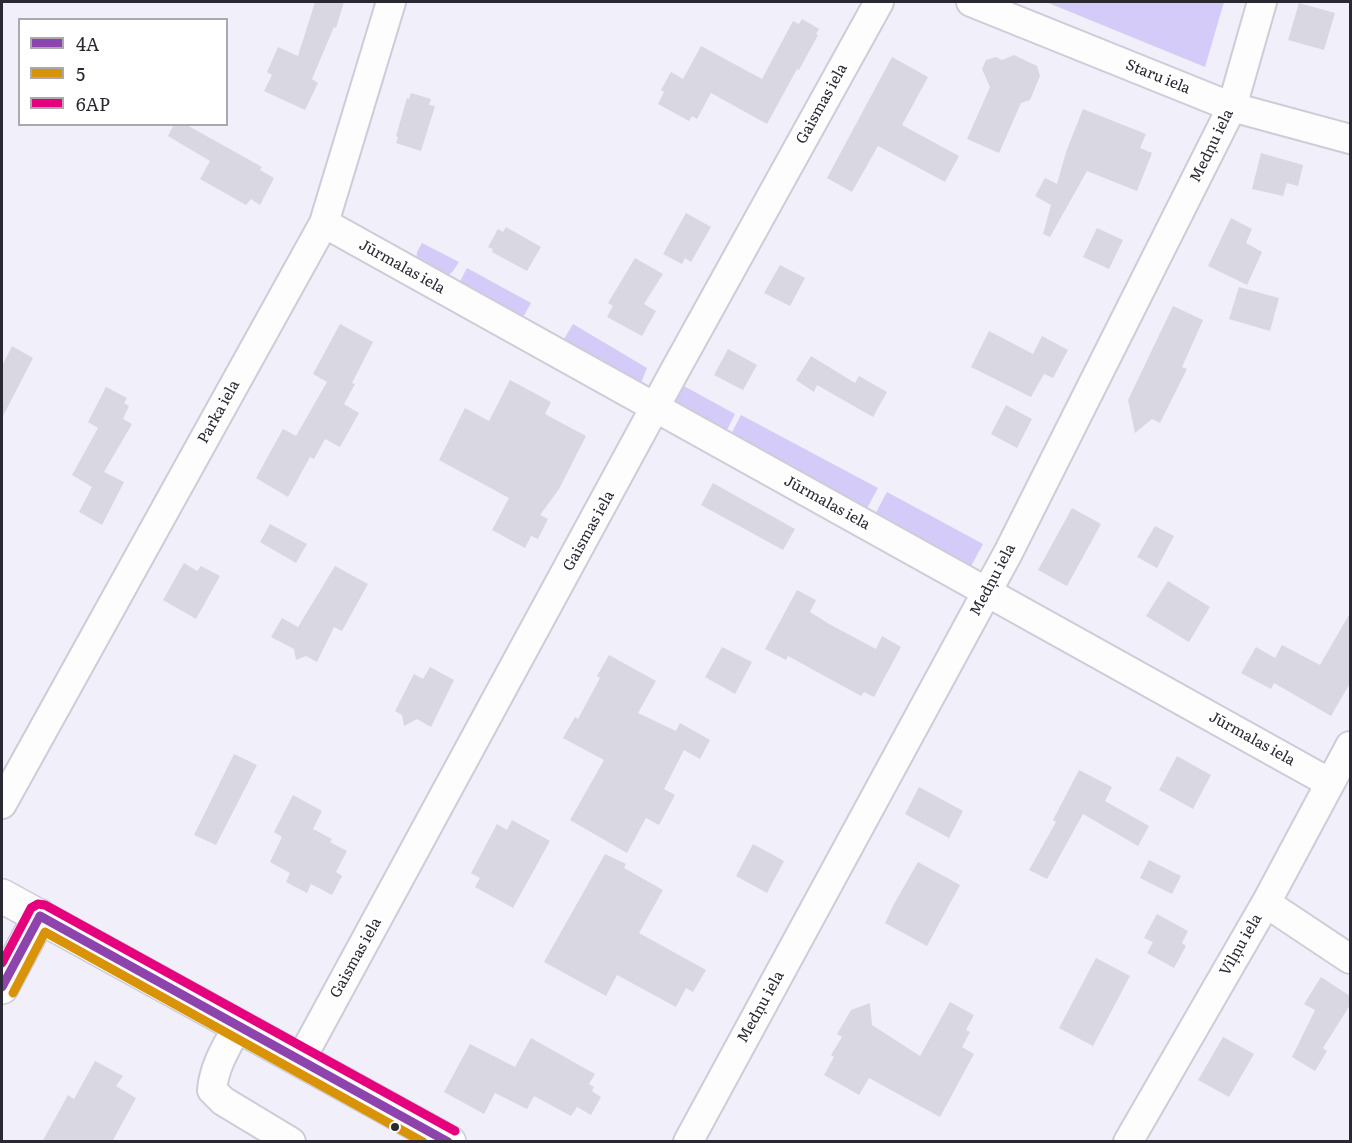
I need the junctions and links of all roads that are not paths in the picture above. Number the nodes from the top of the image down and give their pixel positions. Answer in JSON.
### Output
{"nodes":[{"id":1,"x":391,"y":2,"type":"edge"},
{"id":2,"x":879,"y":2,"type":"edge"},
{"id":3,"x":971,"y":2,"type":"edge"},
{"id":4,"x":1262,"y":2,"type":"edge"},
{"id":5,"x":1232,"y":107,"type":"junction"},
{"id":6,"x":1350,"y":139,"type":"edge"},
{"id":7,"x":324,"y":223,"type":"junction"},
{"id":8,"x":656,"y":408,"type":"junction"},
{"id":9,"x":987,"y":592,"type":"junction"},
{"id":10,"x":1350,"y":746,"type":"edge"},
{"id":11,"x":1330,"y":783,"type":"junction"},
{"id":12,"x":2,"y":804,"type":"edge"},
{"id":13,"x":2,"y":896,"type":"edge"},
{"id":14,"x":1266,"y":903,"type":"junction"},
{"id":15,"x":40,"y":916,"type":"junction"},
{"id":16,"x":1350,"y":959,"type":"edge"},
{"id":17,"x":2,"y":987,"type":"edge"},
{"id":18,"x":238,"y":1026,"type":"junction"},
{"id":19,"x":300,"y":1061,"type":"junction"},
{"id":20,"x":291,"y":1142,"type":"edge"},
{"id":21,"x":449,"y":1142,"type":"edge"},
{"id":22,"x":688,"y":1142,"type":"edge"},
{"id":23,"x":1128,"y":1142,"type":"edge"}],
"edges":[{"from":1,"to":7,"type":"street","name":"Parka iela"},
{"from":2,"to":8,"type":"street","name":"Gaismas iela"},
{"from":3,"to":5,"type":"street","name":"Staru iela"},
{"from":4,"to":5,"type":"street","name":"Medņu iela"},
{"from":5,"to":6,"type":"street","name":"Staru iela"},
{"from":5,"to":9,"type":"street","name":"Medņu iela"},
{"from":7,"to":8,"type":"street","name":"Jūrmalas iela"},
{"from":7,"to":12,"type":"street","name":"Parka iela"},
{"from":8,"to":9,"type":"street","name":"Jūrmalas iela"},
{"from":8,"to":19,"type":"street","name":"Gaismas iela"},
{"from":9,"to":11,"type":"street","name":"Jūrmalas iela"},
{"from":9,"to":22,"type":"street","name":"Medņu iela"},
{"from":10,"to":11,"type":"street","name":"Viļņu iela"},
{"from":11,"to":14,"type":"street","name":"Viļņu iela"},
{"from":13,"to":15,"type":"street"},
{"from":14,"to":16,"type":"street"},
{"from":14,"to":23,"type":"street","name":"Viļņu iela"},
{"from":15,"to":17,"type":"street"},
{"from":15,"to":18,"type":"street"},
{"from":18,"to":19,"type":"street"},
{"from":18,"to":20,"type":"street"},
{"from":19,"to":21,"type":"street"}]}
